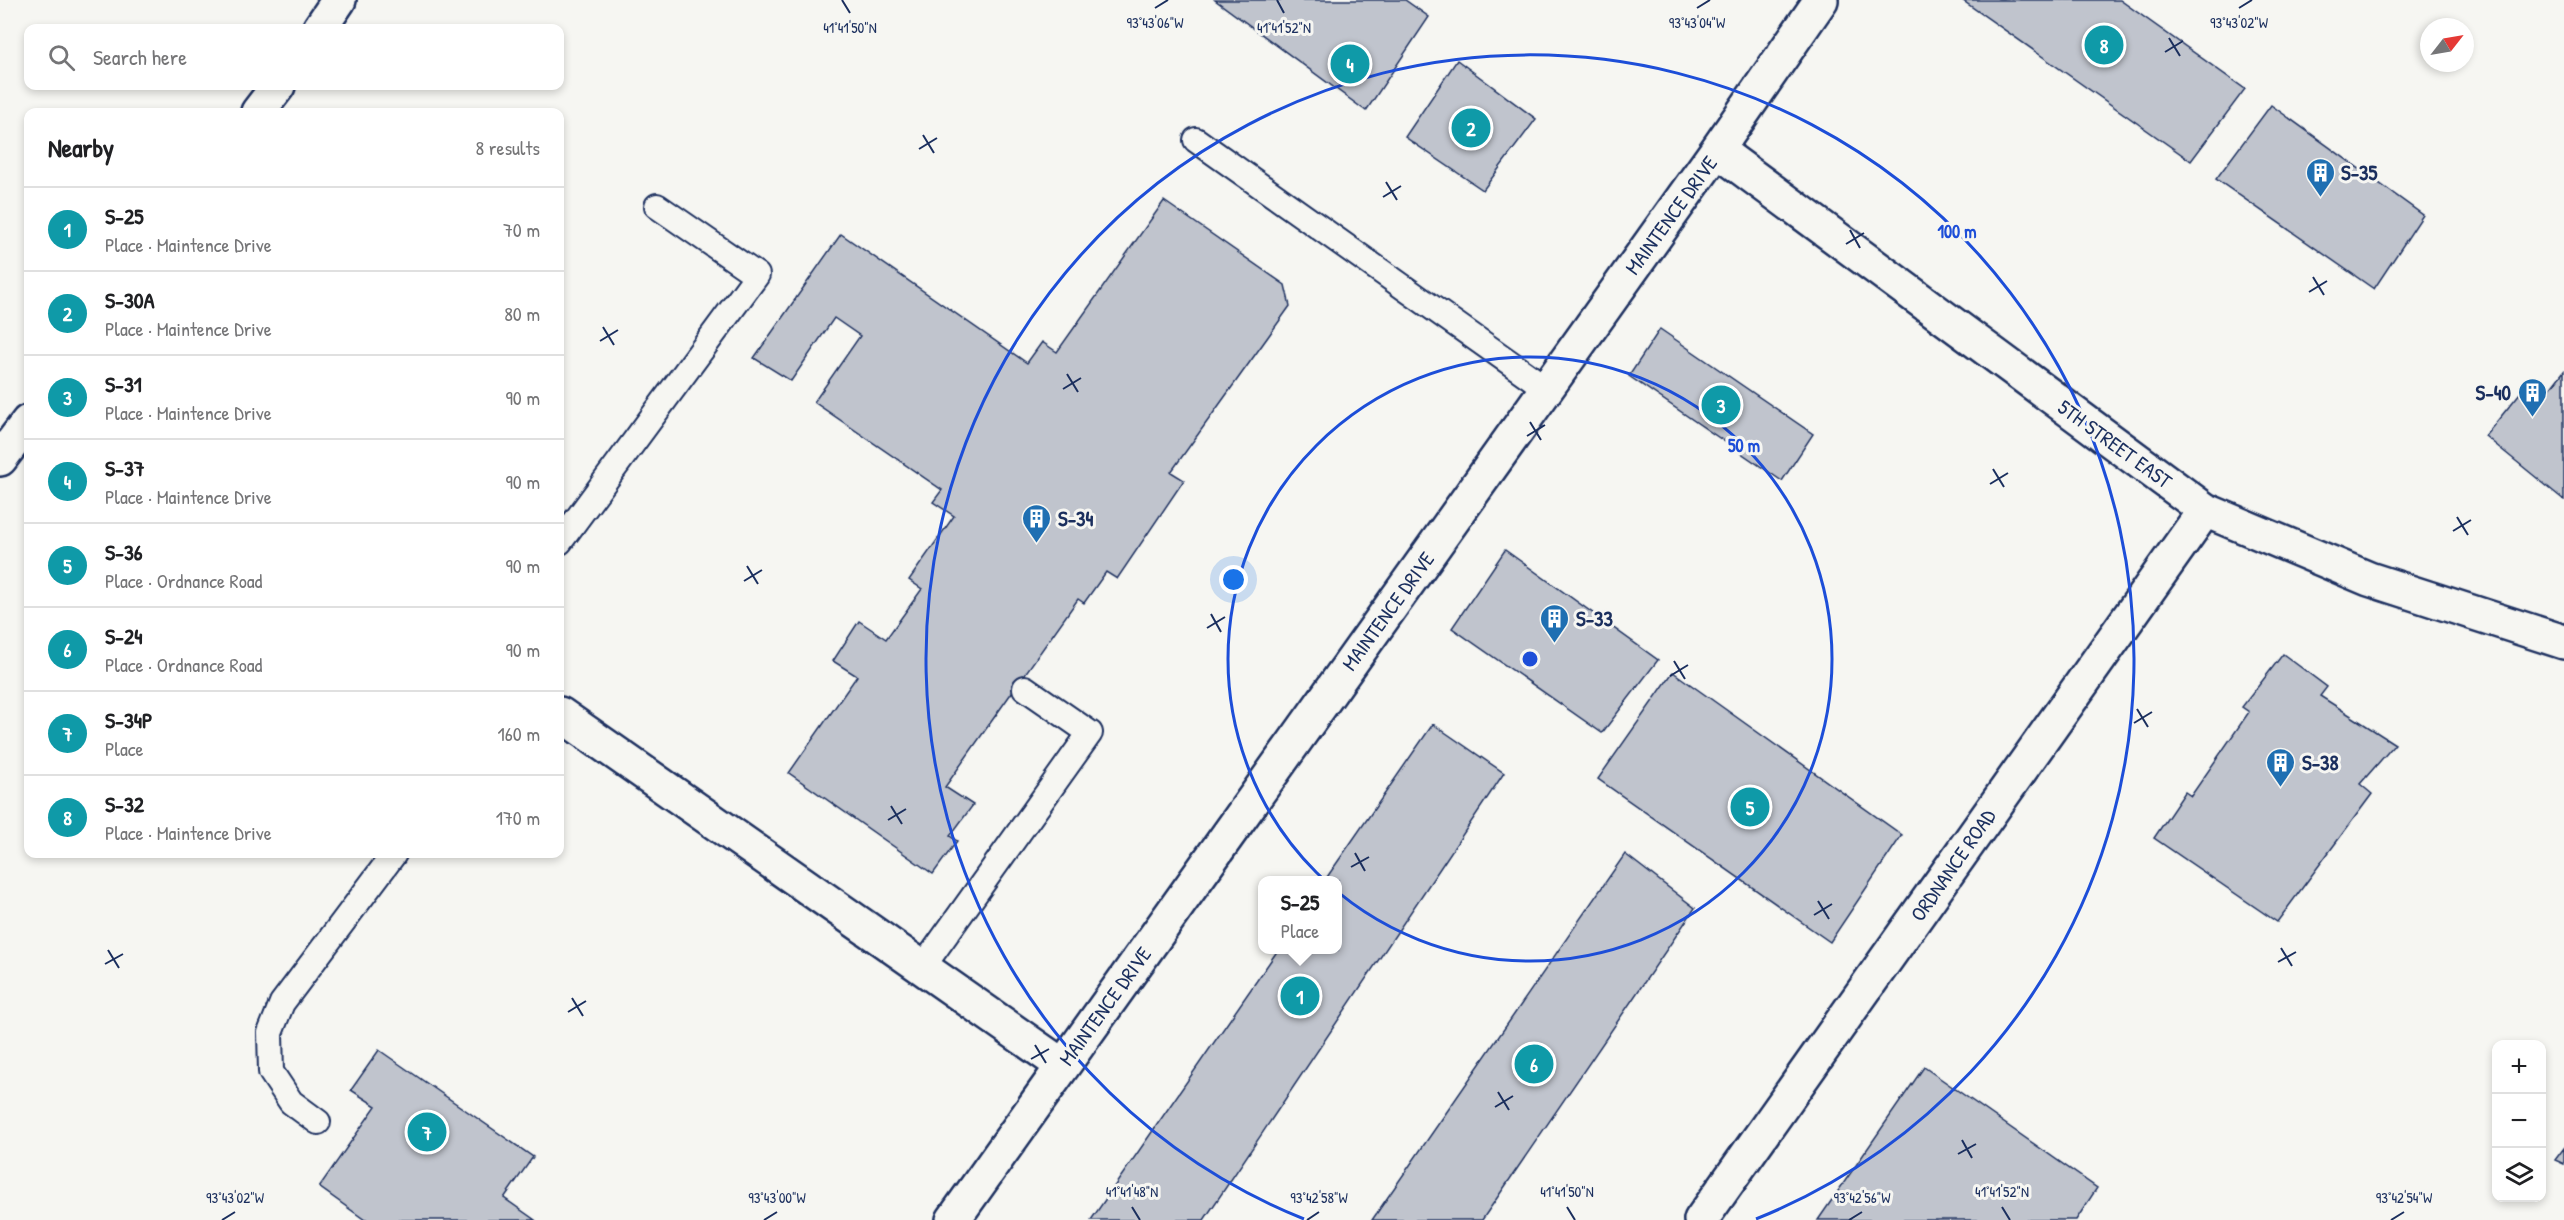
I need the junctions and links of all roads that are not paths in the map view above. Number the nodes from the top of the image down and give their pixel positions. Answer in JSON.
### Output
{"nodes":[{"id":1,"x":339,"y":0,"type":"edge"},
{"id":2,"x":1821,"y":0,"type":"edge"},
{"id":3,"x":323,"y":24,"type":"edge"},
{"id":4,"x":275,"y":90,"type":"edge"},
{"id":5,"x":261,"y":108,"type":"edge"},
{"id":6,"x":1196,"y":140,"type":"dead end"},
{"id":7,"x":1718,"y":150,"type":"junction"},
{"id":8,"x":657,"y":206,"type":"dead end"},
{"id":9,"x":1547,"y":389,"type":"junction"},
{"id":10,"x":24,"y":427,"type":"edge"},
{"id":11,"x":0,"y":459,"type":"edge"},
{"id":12,"x":2205,"y":510,"type":"junction"},
{"id":13,"x":564,"y":537,"type":"edge"},
{"id":14,"x":2564,"y":642,"type":"edge"},
{"id":15,"x":1025,"y":688,"type":"dead end"},
{"id":16,"x":564,"y":717,"type":"edge"},
{"id":17,"x":391,"y":858,"type":"edge"},
{"id":18,"x":922,"y":968,"type":"junction"},
{"id":19,"x":1063,"y":1066,"type":"junction"},
{"id":20,"x":318,"y":1122,"type":"dead end"},
{"id":21,"x":953,"y":1220,"type":"edge"},
{"id":22,"x":1701,"y":1220,"type":"edge"}],
"edges":[{"from":1,"to":3,"type":"street"},
{"from":2,"to":7,"type":"street","name":"MAINTENCE DRIVE"},
{"from":4,"to":5,"type":"street"},
{"from":6,"to":9,"type":"lane"},
{"from":7,"to":9,"type":"street","name":"MAINTENCE DRIVE"},
{"from":7,"to":12,"type":"street","name":"5TH STREET EAST"},
{"from":8,"to":13,"type":"lane"},
{"from":9,"to":19,"type":"street","name":"MAINTENCE DRIVE"},
{"from":10,"to":11,"type":"street"},
{"from":12,"to":14,"type":"street","name":"5TH STREET EAST"},
{"from":12,"to":22,"type":"street","name":"ORDNANCE ROAD"},
{"from":15,"to":18,"type":"lane"},
{"from":16,"to":18,"type":"street"},
{"from":17,"to":20,"type":"lane"},
{"from":18,"to":19,"type":"street"},
{"from":19,"to":21,"type":"street","name":"MAINTENCE DRIVE"}]}
